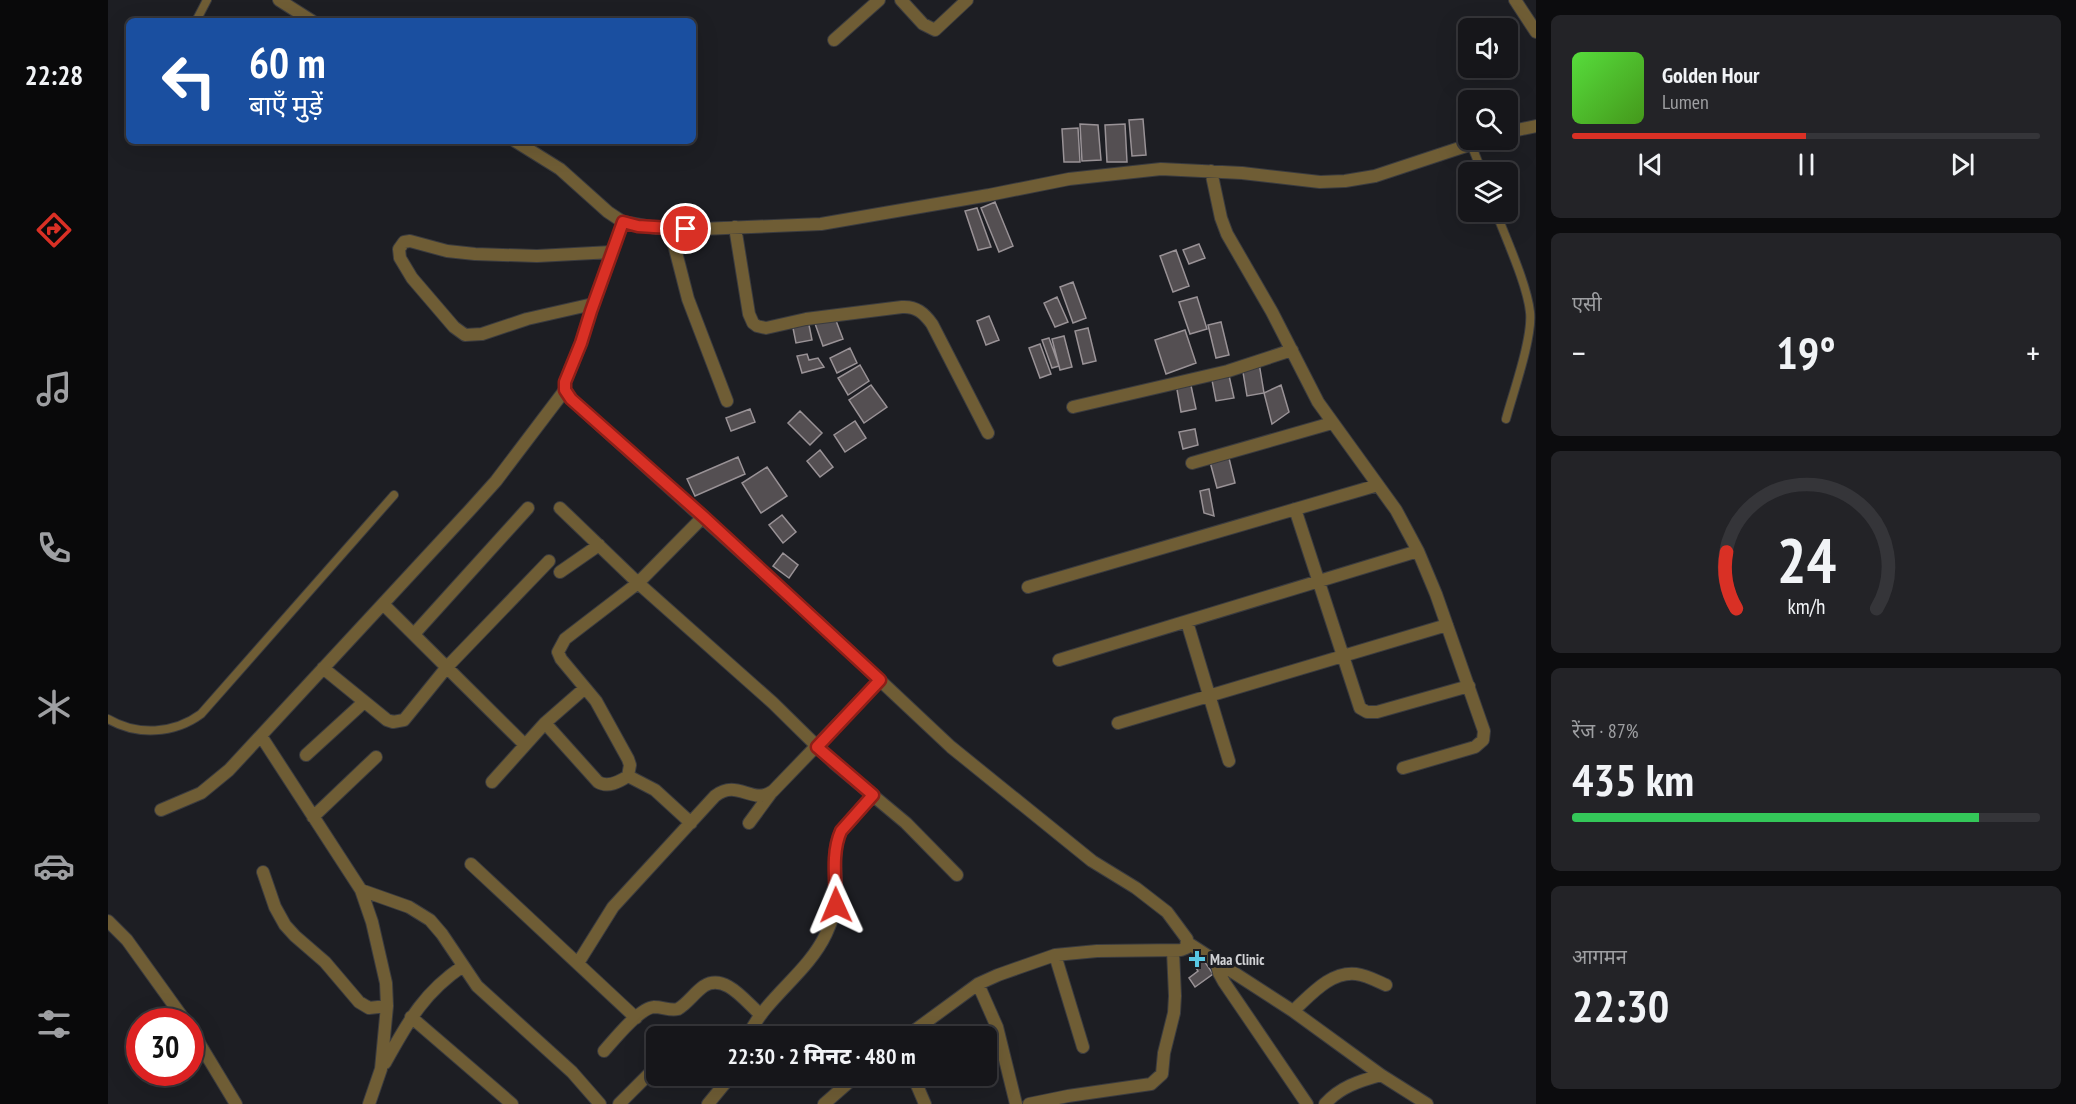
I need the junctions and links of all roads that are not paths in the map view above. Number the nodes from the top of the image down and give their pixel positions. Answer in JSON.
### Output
{"nodes":[{"id":1,"x":207,"y":0,"type":"edge"},
{"id":2,"x":279,"y":0,"type":"edge"},
{"id":3,"x":879,"y":0,"type":"edge"},
{"id":4,"x":901,"y":0,"type":"edge"},
{"id":5,"x":967,"y":0,"type":"edge"},
{"id":6,"x":1515,"y":0,"type":"edge"},
{"id":7,"x":293,"y":4,"type":"edge"},
{"id":8,"x":198,"y":18,"type":"edge"},
{"id":9,"x":309,"y":18,"type":"edge"},
{"id":10,"x":1536,"y":32,"type":"edge"},
{"id":11,"x":834,"y":40,"type":"dead end"},
{"id":12,"x":1536,"y":126,"type":"edge"},
{"id":13,"x":1518,"y":130,"type":"edge"},
{"id":14,"x":520,"y":144,"type":"edge"},
{"id":15,"x":1458,"y":148,"type":"edge"},
{"id":16,"x":1211,"y":171,"type":"junction"},
{"id":17,"x":623,"y":222,"type":"junction"},
{"id":18,"x":1500,"y":222,"type":"edge"},
{"id":19,"x":735,"y":227,"type":"junction"},
{"id":20,"x":670,"y":229,"type":"junction"},
{"id":21,"x":612,"y":252,"type":"junction"},
{"id":22,"x":593,"y":304,"type":"junction"},
{"id":23,"x":1292,"y":350,"type":"junction"},
{"id":24,"x":565,"y":390,"type":"junction"},
{"id":25,"x":728,"y":401,"type":"dead end"},
{"id":26,"x":1073,"y":407,"type":"dead end"},
{"id":27,"x":1506,"y":419,"type":"dead end"},
{"id":28,"x":1332,"y":423,"type":"junction"},
{"id":29,"x":988,"y":434,"type":"dead end"},
{"id":30,"x":1192,"y":462,"type":"dead end"},
{"id":31,"x":1378,"y":485,"type":"junction"},
{"id":32,"x":394,"y":495,"type":"dead end"},
{"id":33,"x":528,"y":508,"type":"dead end"},
{"id":34,"x":560,"y":508,"type":"dead end"},
{"id":35,"x":1295,"y":510,"type":"junction"},
{"id":36,"x":704,"y":517,"type":"junction"},
{"id":37,"x":599,"y":545,"type":"junction"},
{"id":38,"x":1418,"y":551,"type":"junction"},
{"id":39,"x":549,"y":561,"type":"dead end"},
{"id":40,"x":560,"y":572,"type":"dead end"},
{"id":41,"x":638,"y":583,"type":"junction"},
{"id":42,"x":1318,"y":583,"type":"junction"},
{"id":43,"x":1028,"y":587,"type":"dead end"},
{"id":44,"x":382,"y":604,"type":"junction"},
{"id":45,"x":1187,"y":622,"type":"junction"},
{"id":46,"x":1447,"y":625,"type":"junction"},
{"id":47,"x":414,"y":633,"type":"junction"},
{"id":48,"x":1342,"y":656,"type":"junction"},
{"id":49,"x":1059,"y":660,"type":"dead end"},
{"id":50,"x":447,"y":667,"type":"junction"},
{"id":51,"x":323,"y":668,"type":"junction"},
{"id":52,"x":880,"y":680,"type":"junction"},
{"id":53,"x":1469,"y":686,"type":"junction"},
{"id":54,"x":585,"y":688,"type":"junction"},
{"id":55,"x":1209,"y":695,"type":"junction"},
{"id":56,"x":364,"y":702,"type":"junction"},
{"id":57,"x":108,"y":718,"type":"edge"},
{"id":58,"x":545,"y":723,"type":"junction"},
{"id":59,"x":1118,"y":723,"type":"dead end"},
{"id":60,"x":261,"y":736,"type":"junction"},
{"id":61,"x":525,"y":745,"type":"junction"},
{"id":62,"x":817,"y":747,"type":"junction"},
{"id":63,"x":306,"y":755,"type":"dead end"},
{"id":64,"x":376,"y":757,"type":"dead end"},
{"id":65,"x":1229,"y":761,"type":"dead end"},
{"id":66,"x":1403,"y":768,"type":"dead end"},
{"id":67,"x":628,"y":776,"type":"junction"},
{"id":68,"x":492,"y":782,"type":"dead end"},
{"id":69,"x":771,"y":793,"type":"junction"},
{"id":70,"x":873,"y":795,"type":"junction"},
{"id":71,"x":161,"y":810,"type":"dead end"},
{"id":72,"x":313,"y":817,"type":"junction"},
{"id":73,"x":691,"y":823,"type":"junction"},
{"id":74,"x":749,"y":823,"type":"dead end"},
{"id":75,"x":471,"y":864,"type":"dead end"},
{"id":76,"x":263,"y":872,"type":"dead end"},
{"id":77,"x":957,"y":875,"type":"dead end"},
{"id":78,"x":361,"y":890,"type":"junction"},
{"id":79,"x":108,"y":921,"type":"edge"},
{"id":80,"x":1188,"y":943,"type":"junction"},
{"id":81,"x":1173,"y":951,"type":"junction"},
{"id":82,"x":1055,"y":955,"type":"junction"},
{"id":83,"x":1216,"y":961,"type":"junction"},
{"id":84,"x":578,"y":963,"type":"junction"},
{"id":85,"x":463,"y":966,"type":"junction"},
{"id":86,"x":978,"y":984,"type":"junction"},
{"id":87,"x":1386,"y":985,"type":"dead end"},
{"id":88,"x":387,"y":1006,"type":"junction"},
{"id":89,"x":176,"y":1008,"type":"edge"},
{"id":90,"x":1293,"y":1011,"type":"junction"},
{"id":91,"x":760,"y":1014,"type":"junction"},
{"id":92,"x":411,"y":1017,"type":"junction"},
{"id":93,"x":636,"y":1017,"type":"junction"},
{"id":94,"x":753,"y":1026,"type":"edge"},
{"id":95,"x":921,"y":1026,"type":"edge"},
{"id":96,"x":1083,"y":1047,"type":"dead end"},
{"id":97,"x":204,"y":1051,"type":"edge"},
{"id":98,"x":604,"y":1051,"type":"dead end"},
{"id":99,"x":381,"y":1069,"type":"junction"},
{"id":100,"x":1381,"y":1075,"type":"junction"},
{"id":101,"x":646,"y":1077,"type":"edge"},
{"id":102,"x":723,"y":1086,"type":"edge"},
{"id":103,"x":845,"y":1086,"type":"edge"},
{"id":104,"x":917,"y":1086,"type":"edge"},
{"id":105,"x":236,"y":1104,"type":"edge"},
{"id":106,"x":369,"y":1104,"type":"edge"},
{"id":107,"x":512,"y":1104,"type":"edge"},
{"id":108,"x":600,"y":1104,"type":"edge"},
{"id":109,"x":619,"y":1104,"type":"edge"},
{"id":110,"x":708,"y":1104,"type":"edge"},
{"id":111,"x":824,"y":1104,"type":"edge"},
{"id":112,"x":925,"y":1104,"type":"edge"},
{"id":113,"x":1016,"y":1104,"type":"edge"},
{"id":114,"x":1029,"y":1104,"type":"edge"},
{"id":115,"x":1307,"y":1104,"type":"edge"},
{"id":116,"x":1324,"y":1104,"type":"edge"},
{"id":117,"x":1427,"y":1104,"type":"edge"}],
"edges":[{"from":1,"to":8,"type":"lane"},
{"from":2,"to":7,"type":"street"},
{"from":3,"to":11,"type":"street"},
{"from":4,"to":5,"type":"street"},
{"from":6,"to":10,"type":"street"},
{"from":7,"to":9,"type":"street"},
{"from":12,"to":13,"type":"street"},
{"from":14,"to":17,"type":"street"},
{"from":15,"to":16,"type":"street"},
{"from":16,"to":19,"type":"street"},
{"from":16,"to":23,"type":"street"},
{"from":17,"to":20,"type":"street"},
{"from":17,"to":21,"type":"street"},
{"from":18,"to":27,"type":"lane"},
{"from":19,"to":20,"type":"street"},
{"from":19,"to":29,"type":"street"},
{"from":20,"to":25,"type":"street"},
{"from":21,"to":22,"type":"street"},
{"from":21,"to":22,"type":"street"},
{"from":22,"to":24,"type":"street"},
{"from":23,"to":26,"type":"street"},
{"from":23,"to":28,"type":"street"},
{"from":24,"to":36,"type":"street"},
{"from":24,"to":44,"type":"street"},
{"from":28,"to":30,"type":"street"},
{"from":28,"to":31,"type":"street"},
{"from":31,"to":35,"type":"street"},
{"from":31,"to":38,"type":"street"},
{"from":32,"to":57,"type":"lane"},
{"from":33,"to":47,"type":"street"},
{"from":34,"to":37,"type":"street"},
{"from":35,"to":42,"type":"street"},
{"from":35,"to":43,"type":"street"},
{"from":36,"to":41,"type":"street"},
{"from":36,"to":52,"type":"street"},
{"from":37,"to":40,"type":"street"},
{"from":37,"to":41,"type":"street"},
{"from":38,"to":42,"type":"street"},
{"from":38,"to":46,"type":"street"},
{"from":39,"to":50,"type":"street"},
{"from":41,"to":54,"type":"street"},
{"from":41,"to":62,"type":"street"},
{"from":42,"to":45,"type":"street"},
{"from":42,"to":48,"type":"street"},
{"from":44,"to":47,"type":"street"},
{"from":44,"to":51,"type":"street"},
{"from":45,"to":49,"type":"street"},
{"from":45,"to":55,"type":"street"},
{"from":46,"to":48,"type":"street"},
{"from":46,"to":53,"type":"street"},
{"from":47,"to":50,"type":"street"},
{"from":48,"to":53,"type":"street"},
{"from":48,"to":55,"type":"street"},
{"from":50,"to":56,"type":"street"},
{"from":50,"to":61,"type":"street"},
{"from":51,"to":56,"type":"street"},
{"from":51,"to":60,"type":"street"},
{"from":52,"to":62,"type":"street"},
{"from":52,"to":80,"type":"street"},
{"from":53,"to":66,"type":"street"},
{"from":54,"to":58,"type":"street"},
{"from":54,"to":67,"type":"street"},
{"from":55,"to":59,"type":"street"},
{"from":55,"to":65,"type":"street"},
{"from":56,"to":63,"type":"street"},
{"from":58,"to":61,"type":"street"},
{"from":58,"to":67,"type":"street"},
{"from":60,"to":71,"type":"street"},
{"from":60,"to":72,"type":"street"},
{"from":61,"to":68,"type":"street"},
{"from":62,"to":69,"type":"street"},
{"from":62,"to":70,"type":"street"},
{"from":64,"to":72,"type":"street"},
{"from":67,"to":73,"type":"street"},
{"from":69,"to":73,"type":"street"},
{"from":69,"to":74,"type":"street"},
{"from":70,"to":77,"type":"street"},
{"from":70,"to":91,"type":"street"},
{"from":72,"to":78,"type":"street"},
{"from":73,"to":84,"type":"street"},
{"from":75,"to":84,"type":"street"},
{"from":76,"to":88,"type":"street"},
{"from":78,"to":85,"type":"street"},
{"from":78,"to":88,"type":"street"},
{"from":79,"to":89,"type":"street"},
{"from":80,"to":81,"type":"street"},
{"from":80,"to":83,"type":"street"},
{"from":81,"to":82,"type":"street"},
{"from":81,"to":114,"type":"street"},
{"from":82,"to":86,"type":"street"},
{"from":82,"to":96,"type":"street"},
{"from":83,"to":90,"type":"street"},
{"from":83,"to":115,"type":"street"},
{"from":84,"to":93,"type":"street"},
{"from":85,"to":92,"type":"street"},
{"from":85,"to":108,"type":"street"},
{"from":86,"to":95,"type":"street"},
{"from":86,"to":113,"type":"street"},
{"from":87,"to":90,"type":"street"},
{"from":88,"to":99,"type":"street"},
{"from":90,"to":100,"type":"street"},
{"from":91,"to":93,"type":"street"},
{"from":91,"to":94,"type":"street"},
{"from":92,"to":99,"type":"street"},
{"from":92,"to":107,"type":"street"},
{"from":93,"to":98,"type":"street"},
{"from":97,"to":105,"type":"street"},
{"from":99,"to":106,"type":"street"},
{"from":100,"to":116,"type":"street"},
{"from":100,"to":117,"type":"street"},
{"from":101,"to":109,"type":"street"},
{"from":102,"to":110,"type":"street"},
{"from":103,"to":111,"type":"street"},
{"from":104,"to":112,"type":"street"}]}
